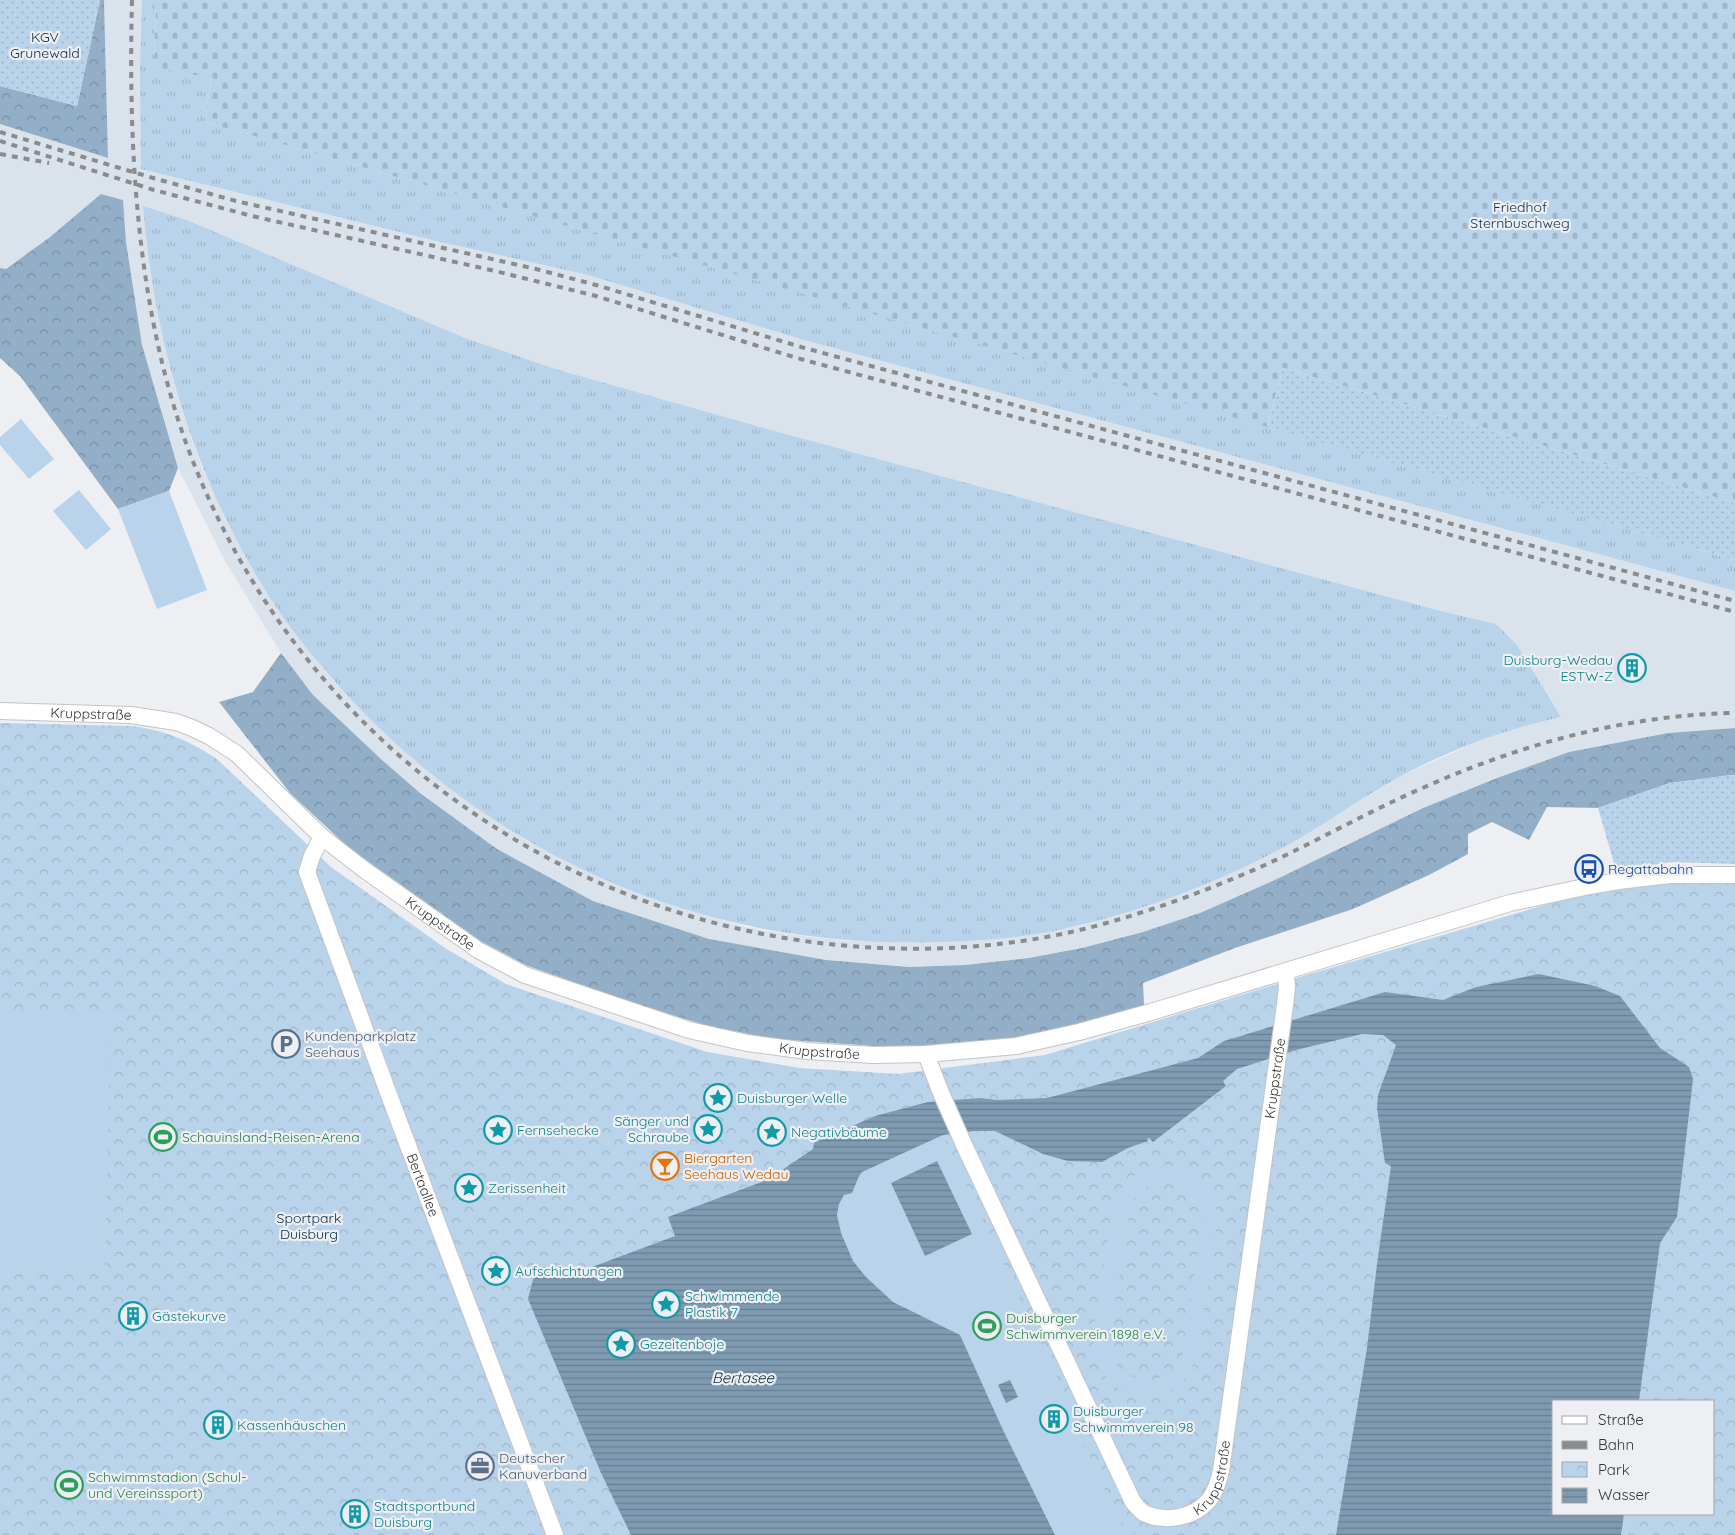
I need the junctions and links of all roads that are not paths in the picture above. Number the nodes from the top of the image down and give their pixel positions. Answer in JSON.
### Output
{"nodes":[{"id":1,"x":0,"y":711,"type":"edge"},
{"id":2,"x":322,"y":837,"type":"junction"},
{"id":3,"x":1735,"y":875,"type":"edge"},
{"id":4,"x":1286,"y":972,"type":"junction"},
{"id":5,"x":926,"y":1054,"type":"junction"},
{"id":6,"x":555,"y":1535,"type":"edge"}],
"edges":[{"from":1,"to":2,"type":"street","name":"Kruppstraße"},
{"from":2,"to":5,"type":"street","name":"Kruppstraße"},
{"from":2,"to":6,"type":"street","name":"Bertaallee"},
{"from":3,"to":4,"type":"street","name":"Kruppstraße"},
{"from":4,"to":5,"type":"street","name":"Kruppstraße"},
{"from":4,"to":5,"type":"street","name":"Kruppstraße"}]}
